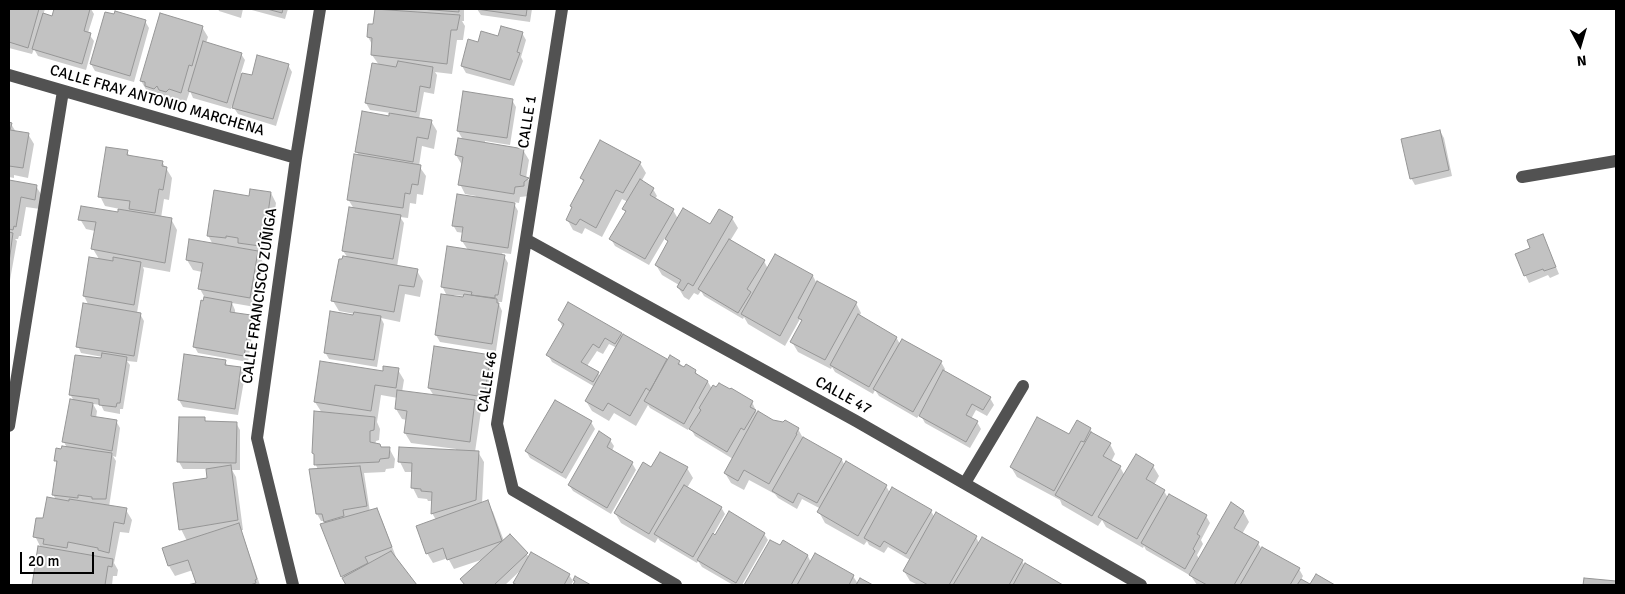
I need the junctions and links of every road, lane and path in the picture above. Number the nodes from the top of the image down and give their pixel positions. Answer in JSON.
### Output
{"nodes":[{"id":1,"x":320,"y":9,"type":"edge"},
{"id":2,"x":562,"y":9,"type":"edge"},
{"id":3,"x":9,"y":75,"type":"edge"},
{"id":4,"x":63,"y":91,"type":"junction"},
{"id":5,"x":296,"y":158,"type":"junction"},
{"id":6,"x":1616,"y":161,"type":"edge"},
{"id":7,"x":1522,"y":177,"type":"dead end"},
{"id":8,"x":527,"y":240,"type":"junction"},
{"id":9,"x":1022,"y":386,"type":"dead end"},
{"id":10,"x":9,"y":426,"type":"edge"},
{"id":11,"x":965,"y":483,"type":"junction"},
{"id":12,"x":293,"y":585,"type":"edge"},
{"id":13,"x":676,"y":585,"type":"edge"},
{"id":14,"x":1141,"y":585,"type":"edge"}],
"edges":[{"from":1,"to":5,"type":"street","name":"CALLE FRANCISCO ZÚÑIGA"},
{"from":2,"to":8,"type":"street","name":"CALLE 1"},
{"from":3,"to":4,"type":"street","name":"CALLE FRAY ANTONIO MARCHENA"},
{"from":4,"to":5,"type":"street","name":"CALLE FRAY ANTONIO MARCHENA"},
{"from":4,"to":10,"type":"street"},
{"from":5,"to":12,"type":"street","name":"CALLE FRANCISCO ZÚÑIGA"},
{"from":6,"to":7,"type":"street"},
{"from":8,"to":11,"type":"street","name":"CALLE 47"},
{"from":8,"to":13,"type":"street","name":"CALLE 46"},
{"from":9,"to":11,"type":"street"},
{"from":11,"to":14,"type":"street","name":"CALLE 47"}]}
